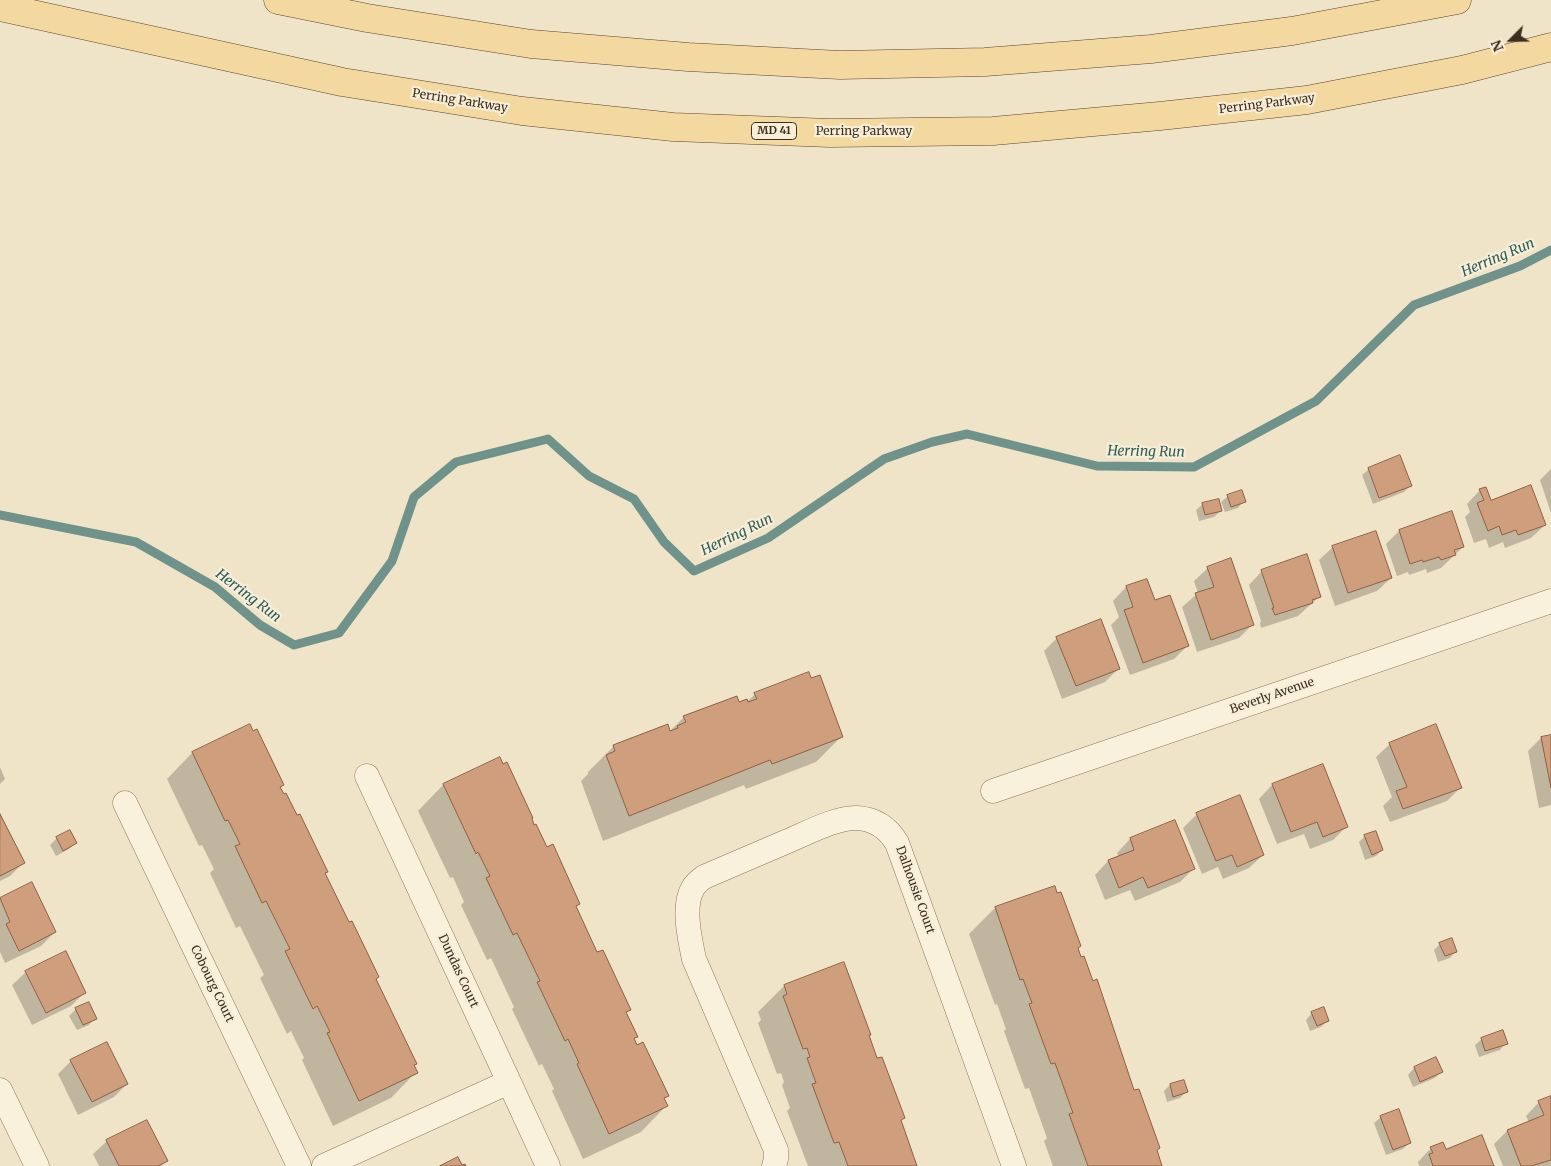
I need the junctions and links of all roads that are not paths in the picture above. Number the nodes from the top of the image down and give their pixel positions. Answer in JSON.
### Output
{"nodes":[{"id":1,"x":278,"y":0,"type":"edge"},
{"id":2,"x":1457,"y":0,"type":"edge"},
{"id":3,"x":0,"y":7,"type":"edge"},
{"id":4,"x":1551,"y":47,"type":"edge"},
{"id":5,"x":1551,"y":601,"type":"edge"},
{"id":6,"x":367,"y":776,"type":"dead end"},
{"id":7,"x":993,"y":791,"type":"dead end"},
{"id":8,"x":125,"y":803,"type":"dead end"},
{"id":9,"x":509,"y":1082,"type":"junction"},
{"id":10,"x":0,"y":1090,"type":"edge"},
{"id":11,"x":37,"y":1166,"type":"edge"},
{"id":12,"x":300,"y":1166,"type":"edge"},
{"id":13,"x":324,"y":1166,"type":"edge"},
{"id":14,"x":548,"y":1166,"type":"edge"},
{"id":15,"x":774,"y":1166,"type":"edge"},
{"id":16,"x":1014,"y":1166,"type":"edge"}],
"edges":[{"from":1,"to":2,"type":"main road"},
{"from":3,"to":4,"type":"main road","name":"Perring Parkway","number":"MD 41"},
{"from":5,"to":7,"type":"street","name":"Beverly Avenue"},
{"from":6,"to":9,"type":"street","name":"Dundas Court"},
{"from":8,"to":12,"type":"street","name":"Cobourg Court"},
{"from":9,"to":13,"type":"street"},
{"from":9,"to":14,"type":"street","name":"Dundas Court"},
{"from":10,"to":11,"type":"street"},
{"from":15,"to":16,"type":"street","name":"Dalhousie Court"}]}
